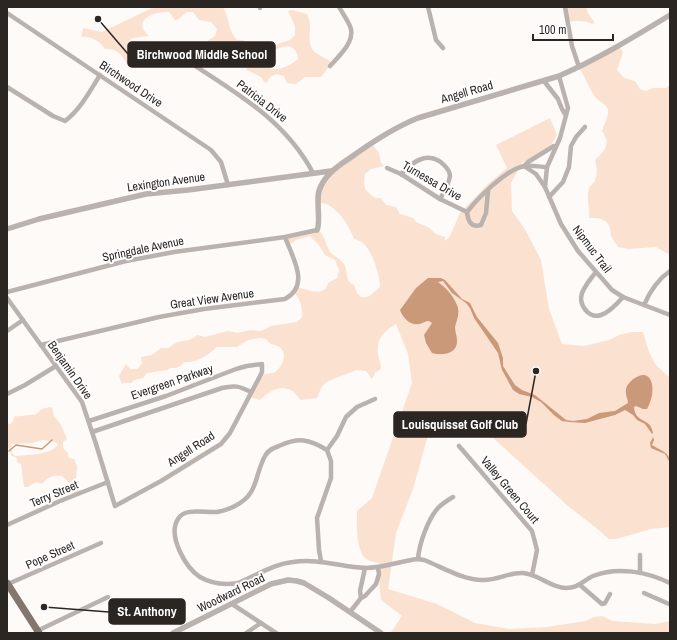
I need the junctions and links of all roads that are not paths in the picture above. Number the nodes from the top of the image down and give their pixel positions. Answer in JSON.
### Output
{"nodes":[{"id":1,"x":339,"y":7,"type":"edge"},
{"id":2,"x":428,"y":7,"type":"edge"},
{"id":3,"x":565,"y":7,"type":"edge"},
{"id":4,"x":7,"y":13,"type":"edge"},
{"id":5,"x":670,"y":15,"type":"edge"},
{"id":6,"x":165,"y":45,"type":"dead end"},
{"id":7,"x":443,"y":48,"type":"dead end"},
{"id":8,"x":330,"y":66,"type":"dead end"},
{"id":9,"x":579,"y":67,"type":"junction"},
{"id":10,"x":100,"y":76,"type":"junction"},
{"id":11,"x":559,"y":76,"type":"junction"},
{"id":12,"x":544,"y":81,"type":"junction"},
{"id":13,"x":7,"y":87,"type":"edge"},
{"id":14,"x":566,"y":114,"type":"junction"},
{"id":15,"x":585,"y":127,"type":"dead end"},
{"id":16,"x":556,"y":145,"type":"junction"},
{"id":17,"x":524,"y":166,"type":"junction"},
{"id":18,"x":547,"y":167,"type":"junction"},
{"id":19,"x":387,"y":168,"type":"dead end"},
{"id":20,"x":331,"y":171,"type":"junction"},
{"id":21,"x":313,"y":173,"type":"junction"},
{"id":22,"x":401,"y":174,"type":"junction"},
{"id":23,"x":228,"y":185,"type":"junction"},
{"id":24,"x":545,"y":187,"type":"junction"},
{"id":25,"x":488,"y":191,"type":"junction"},
{"id":26,"x":549,"y":196,"type":"junction"},
{"id":27,"x":440,"y":199,"type":"junction"},
{"id":28,"x":466,"y":212,"type":"junction"},
{"id":29,"x":7,"y":227,"type":"edge"},
{"id":30,"x":317,"y":230,"type":"joint"},
{"id":31,"x":284,"y":237,"type":"junction"},
{"id":32,"x":670,"y":271,"type":"edge"},
{"id":33,"x":596,"y":272,"type":"junction"},
{"id":34,"x":7,"y":292,"type":"edge"},
{"id":35,"x":623,"y":297,"type":"junction"},
{"id":36,"x":7,"y":298,"type":"edge"},
{"id":37,"x":644,"y":305,"type":"junction"},
{"id":38,"x":670,"y":315,"type":"edge"},
{"id":39,"x":23,"y":320,"type":"junction"},
{"id":40,"x":7,"y":331,"type":"edge"},
{"id":41,"x":41,"y":345,"type":"junction"},
{"id":42,"x":262,"y":364,"type":"joint"},
{"id":43,"x":56,"y":366,"type":"junction"},
{"id":44,"x":251,"y":392,"type":"junction"},
{"id":45,"x":7,"y":394,"type":"edge"},
{"id":46,"x":375,"y":399,"type":"dead end"},
{"id":47,"x":89,"y":421,"type":"junction"},
{"id":48,"x":92,"y":432,"type":"junction"},
{"id":49,"x":459,"y":446,"type":"dead end"},
{"id":50,"x":327,"y":450,"type":"junction"},
{"id":51,"x":108,"y":482,"type":"junction"},
{"id":52,"x":453,"y":497,"type":"dead end"},
{"id":53,"x":115,"y":506,"type":"joint"},
{"id":54,"x":7,"y":525,"type":"edge"},
{"id":55,"x":101,"y":543,"type":"dead end"},
{"id":56,"x":640,"y":555,"type":"dead end"},
{"id":57,"x":418,"y":558,"type":"junction"},
{"id":58,"x":321,"y":561,"type":"junction"},
{"id":59,"x":365,"y":568,"type":"junction"},
{"id":60,"x":378,"y":568,"type":"junction"},
{"id":61,"x":640,"y":572,"type":"junction"},
{"id":62,"x":532,"y":575,"type":"junction"},
{"id":63,"x":670,"y":583,"type":"edge"},
{"id":64,"x":7,"y":584,"type":"edge"},
{"id":65,"x":580,"y":585,"type":"junction"},
{"id":66,"x":644,"y":593,"type":"dead end"},
{"id":67,"x":610,"y":594,"type":"dead end"},
{"id":68,"x":108,"y":597,"type":"dead end"},
{"id":69,"x":361,"y":598,"type":"junction"},
{"id":70,"x":670,"y":602,"type":"edge"},
{"id":71,"x":232,"y":604,"type":"junction"},
{"id":72,"x":350,"y":612,"type":"junction"},
{"id":73,"x":261,"y":623,"type":"junction"},
{"id":74,"x":38,"y":632,"type":"edge"},
{"id":75,"x":173,"y":633,"type":"edge"},
{"id":76,"x":246,"y":633,"type":"edge"},
{"id":77,"x":276,"y":633,"type":"edge"},
{"id":78,"x":381,"y":633,"type":"edge"}],
"edges":[{"from":1,"to":8,"type":"street"},
{"from":2,"to":7,"type":"street"},
{"from":3,"to":9,"type":"street"},
{"from":4,"to":10,"type":"street","name":"Birchwood Drive"},
{"from":5,"to":9,"type":"street","name":"Angell Road"},
{"from":6,"to":21,"type":"street","name":"Patricia Drive"},
{"from":9,"to":11,"type":"street","name":"Angell Road"},
{"from":10,"to":13,"type":"street"},
{"from":10,"to":23,"type":"street","name":"Birchwood Drive"},
{"from":11,"to":12,"type":"street","name":"Angell Road"},
{"from":11,"to":14,"type":"street","name":"Nipmuc Trail"},
{"from":12,"to":14,"type":"street"},
{"from":12,"to":20,"type":"street","name":"Angell Road"},
{"from":14,"to":16,"type":"street","name":"Nipmuc Trail"},
{"from":15,"to":26,"type":"street"},
{"from":16,"to":17,"type":"street"},
{"from":16,"to":18,"type":"street","name":"Nipmuc Trail"},
{"from":17,"to":18,"type":"street"},
{"from":17,"to":24,"type":"street"},
{"from":17,"to":25,"type":"street"},
{"from":18,"to":24,"type":"street","name":"Nipmuc Trail"},
{"from":19,"to":22,"type":"street","name":"Turnessa Drive"},
{"from":20,"to":21,"type":"street","name":"Lexington Avenue"},
{"from":20,"to":30,"type":"street","name":"Angell Road"},
{"from":21,"to":23,"type":"street","name":"Lexington Avenue"},
{"from":22,"to":27,"type":"street","name":"Turnessa Drive"},
{"from":22,"to":27,"type":"street"},
{"from":23,"to":29,"type":"street","name":"Lexington Avenue"},
{"from":24,"to":26,"type":"street","name":"Nipmuc Trail"},
{"from":25,"to":28,"type":"street"},
{"from":25,"to":28,"type":"street"},
{"from":26,"to":33,"type":"street","name":"Nipmuc Trail"},
{"from":27,"to":28,"type":"street","name":"Turnessa Drive"},
{"from":30,"to":31,"type":"street"},
{"from":31,"to":34,"type":"street","name":"Springdale Avenue"},
{"from":31,"to":41,"type":"street","name":"Great View Avenue"},
{"from":32,"to":37,"type":"street"},
{"from":33,"to":35,"type":"street","name":"Nipmuc Trail"},
{"from":33,"to":35,"type":"street"},
{"from":35,"to":37,"type":"street","name":"Nipmuc Trail"},
{"from":36,"to":39,"type":"street","name":"Benjamin Drive"},
{"from":37,"to":38,"type":"street","name":"Nipmuc Trail"},
{"from":39,"to":40,"type":"street"},
{"from":39,"to":41,"type":"street","name":"Benjamin Drive"},
{"from":41,"to":43,"type":"street","name":"Benjamin Drive"},
{"from":42,"to":44,"type":"street","name":"Angell Road"},
{"from":42,"to":47,"type":"street","name":"Evergreen Parkway"},
{"from":43,"to":45,"type":"street"},
{"from":43,"to":47,"type":"street","name":"Benjamin Drive"},
{"from":44,"to":48,"type":"street","name":"Evergreen Parkway"},
{"from":44,"to":53,"type":"street","name":"Angell Road"},
{"from":46,"to":50,"type":"street"},
{"from":47,"to":48,"type":"street","name":"Benjamin Drive"},
{"from":48,"to":51,"type":"street","name":"Benjamin Drive"},
{"from":49,"to":62,"type":"street","name":"Valley Green Court"},
{"from":50,"to":58,"type":"street"},
{"from":50,"to":58,"type":"street"},
{"from":51,"to":53,"type":"street","name":"Benjamin Drive"},
{"from":51,"to":54,"type":"street","name":"Terry Street"},
{"from":52,"to":57,"type":"street"},
{"from":55,"to":64,"type":"street","name":"Pope Street"},
{"from":56,"to":61,"type":"street"},
{"from":57,"to":60,"type":"street"},
{"from":57,"to":62,"type":"street"},
{"from":58,"to":59,"type":"street"},
{"from":59,"to":60,"type":"street"},
{"from":59,"to":69,"type":"street"},
{"from":60,"to":69,"type":"street"},
{"from":61,"to":63,"type":"street"},
{"from":61,"to":65,"type":"street"},
{"from":62,"to":65,"type":"street"},
{"from":64,"to":74,"type":"main road"},
{"from":65,"to":67,"type":"street"},
{"from":66,"to":70,"type":"street"},
{"from":68,"to":74,"type":"street"},
{"from":69,"to":72,"type":"street"},
{"from":71,"to":72,"type":"street","name":"Woodward Road"},
{"from":71,"to":73,"type":"street"},
{"from":71,"to":75,"type":"street","name":"Woodward Road"},
{"from":72,"to":78,"type":"street","name":"Woodward Road"},
{"from":73,"to":76,"type":"street"},
{"from":73,"to":77,"type":"street"}]}
